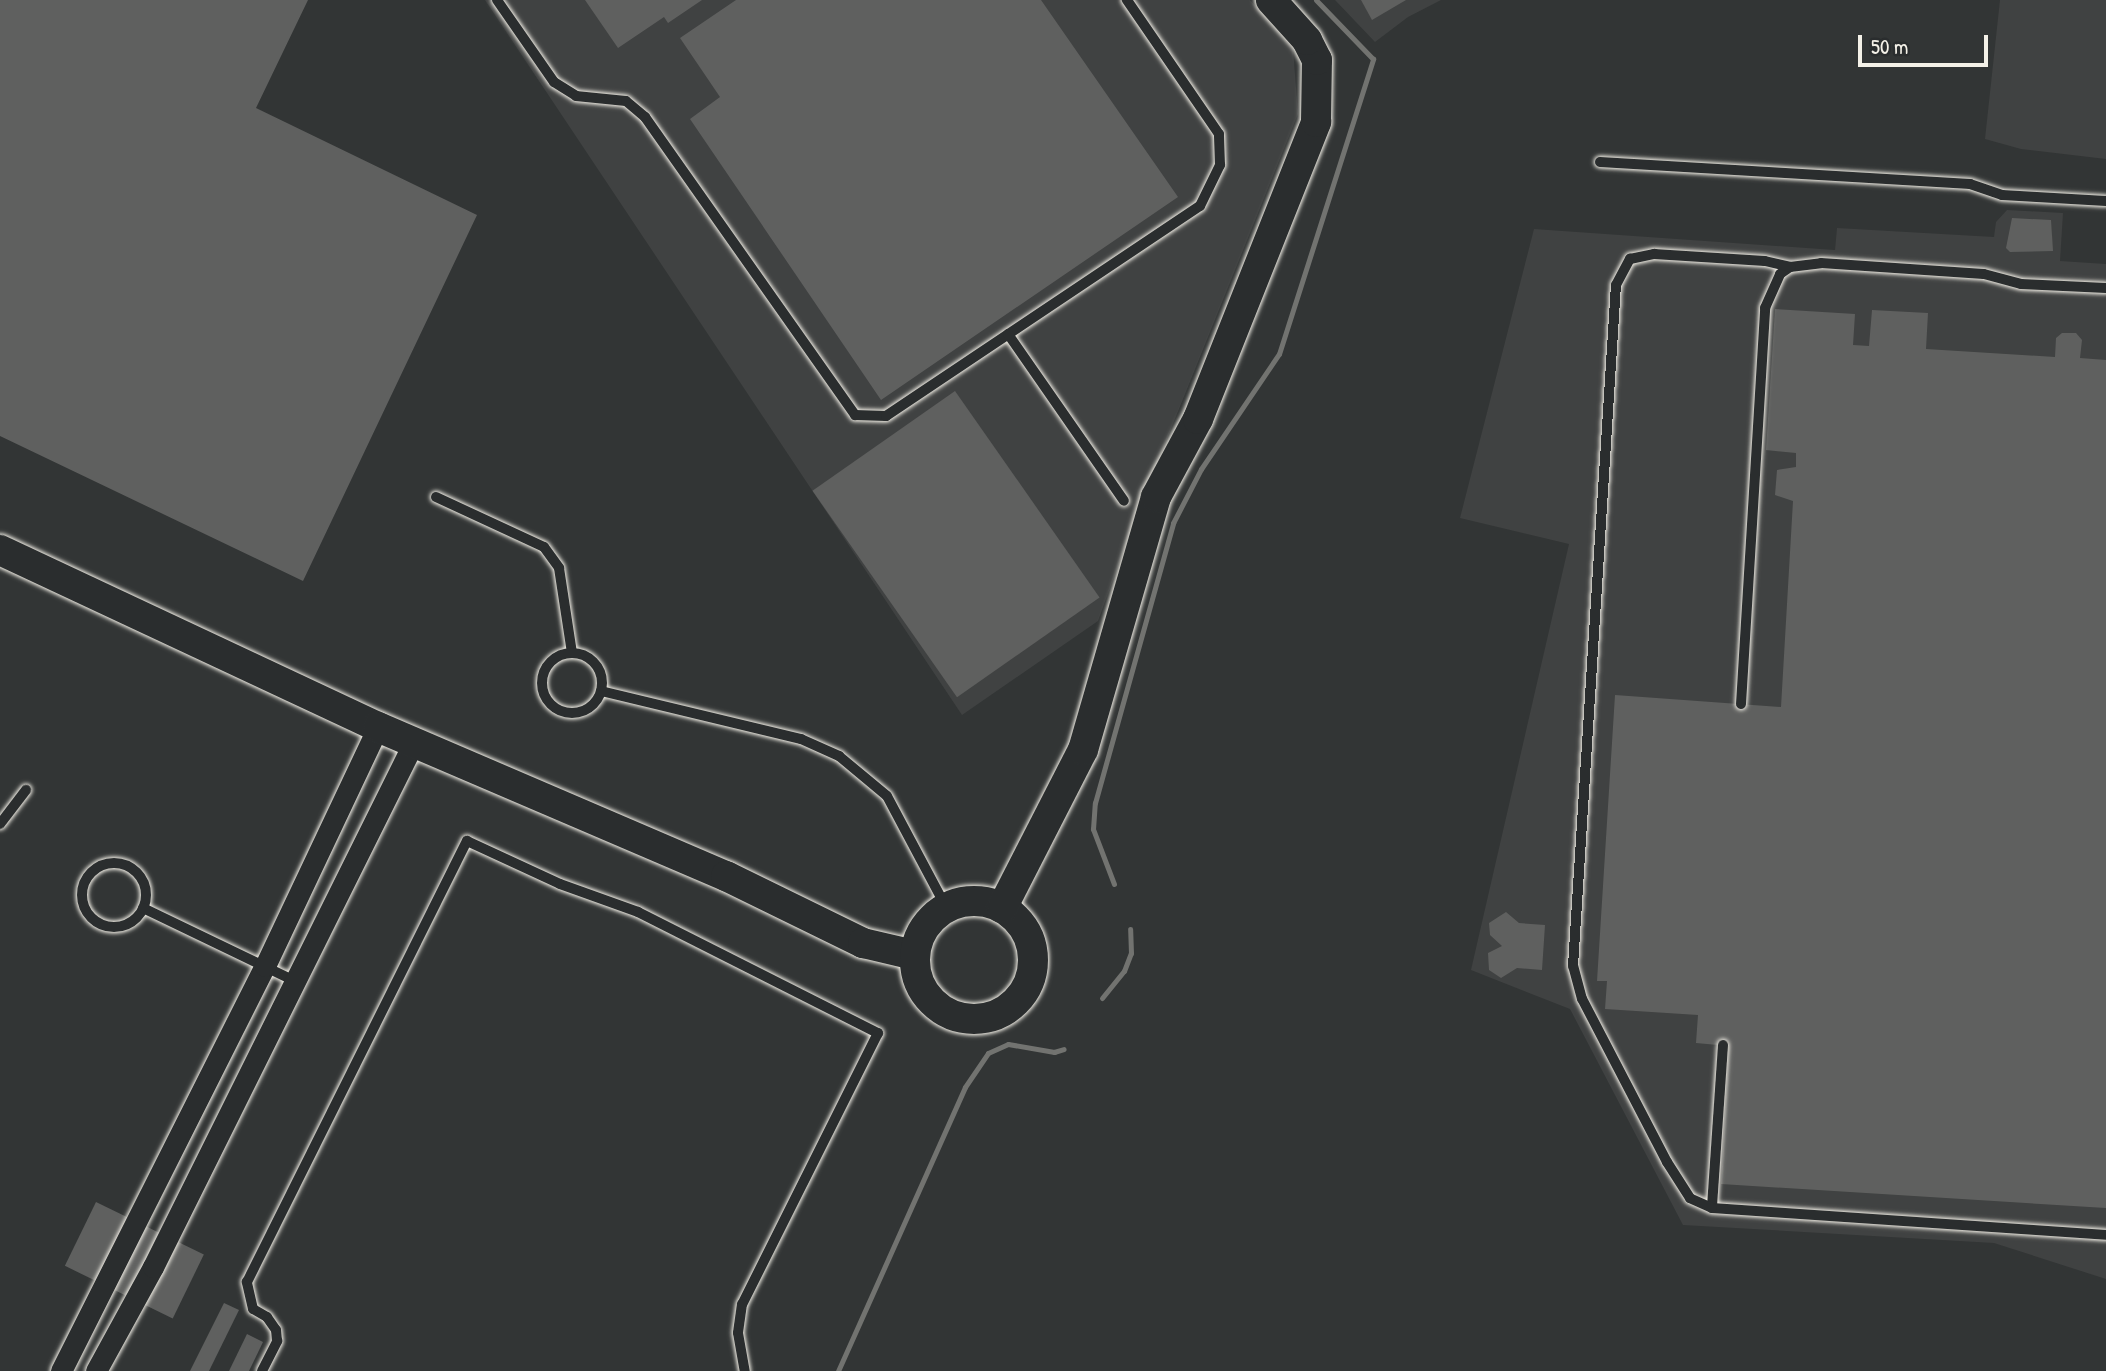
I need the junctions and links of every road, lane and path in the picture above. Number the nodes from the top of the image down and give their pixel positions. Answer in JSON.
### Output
{"nodes":[{"id":1,"x":497,"y":0,"type":"edge"},
{"id":2,"x":1127,"y":0,"type":"edge"},
{"id":3,"x":1270,"y":0,"type":"edge"},
{"id":4,"x":1600,"y":162,"type":"dead end"},
{"id":5,"x":2106,"y":201,"type":"edge"},
{"id":6,"x":1790,"y":267,"type":"junction"},
{"id":7,"x":2106,"y":288,"type":"edge"},
{"id":8,"x":1008,"y":334,"type":"junction"},
{"id":9,"x":436,"y":497,"type":"dead end"},
{"id":10,"x":1124,"y":501,"type":"dead end"},
{"id":11,"x":0,"y":550,"type":"edge"},
{"id":12,"x":572,"y":653,"type":"junction"},
{"id":13,"x":601,"y":691,"type":"junction"},
{"id":14,"x":1741,"y":704,"type":"dead end"},
{"id":15,"x":378,"y":727,"type":"junction"},
{"id":16,"x":414,"y":742,"type":"junction"},
{"id":17,"x":26,"y":790,"type":"dead end"},
{"id":18,"x":0,"y":824,"type":"edge"},
{"id":19,"x":946,"y":907,"type":"junction"},
{"id":20,"x":144,"y":908,"type":"junction"},
{"id":21,"x":1002,"y":908,"type":"junction"},
{"id":22,"x":914,"y":956,"type":"junction"},
{"id":23,"x":265,"y":966,"type":"junction"},
{"id":24,"x":295,"y":981,"type":"junction"},
{"id":25,"x":1723,"y":1045,"type":"dead end"},
{"id":26,"x":1712,"y":1208,"type":"junction"},
{"id":27,"x":2106,"y":1235,"type":"edge"},
{"id":28,"x":61,"y":1371,"type":"edge"},
{"id":29,"x":96,"y":1371,"type":"edge"},
{"id":30,"x":262,"y":1371,"type":"edge"},
{"id":31,"x":745,"y":1371,"type":"edge"}],
"edges":[{"from":1,"to":8,"type":"lane"},
{"from":2,"to":8,"type":"lane"},
{"from":3,"to":21,"type":"street"},
{"from":4,"to":5,"type":"lane"},
{"from":6,"to":7,"type":"lane"},
{"from":6,"to":14,"type":"lane"},
{"from":6,"to":26,"type":"lane"},
{"from":8,"to":10,"type":"lane"},
{"from":9,"to":12,"type":"lane"},
{"from":11,"to":15,"type":"street"},
{"from":12,"to":13,"type":"lane"},
{"from":12,"to":13,"type":"lane"},
{"from":13,"to":19,"type":"lane"},
{"from":15,"to":16,"type":"street"},
{"from":15,"to":23,"type":"street"},
{"from":16,"to":22,"type":"street"},
{"from":16,"to":24,"type":"street"},
{"from":17,"to":18,"type":"lane"},
{"from":19,"to":21,"type":"street"},
{"from":19,"to":22,"type":"street"},
{"from":20,"to":20,"type":"lane"},
{"from":20,"to":23,"type":"lane"},
{"from":21,"to":22,"type":"street"},
{"from":23,"to":24,"type":"lane"},
{"from":23,"to":28,"type":"street"},
{"from":24,"to":29,"type":"street"},
{"from":25,"to":26,"type":"lane"},
{"from":26,"to":27,"type":"lane"},
{"from":30,"to":31,"type":"lane"}]}
